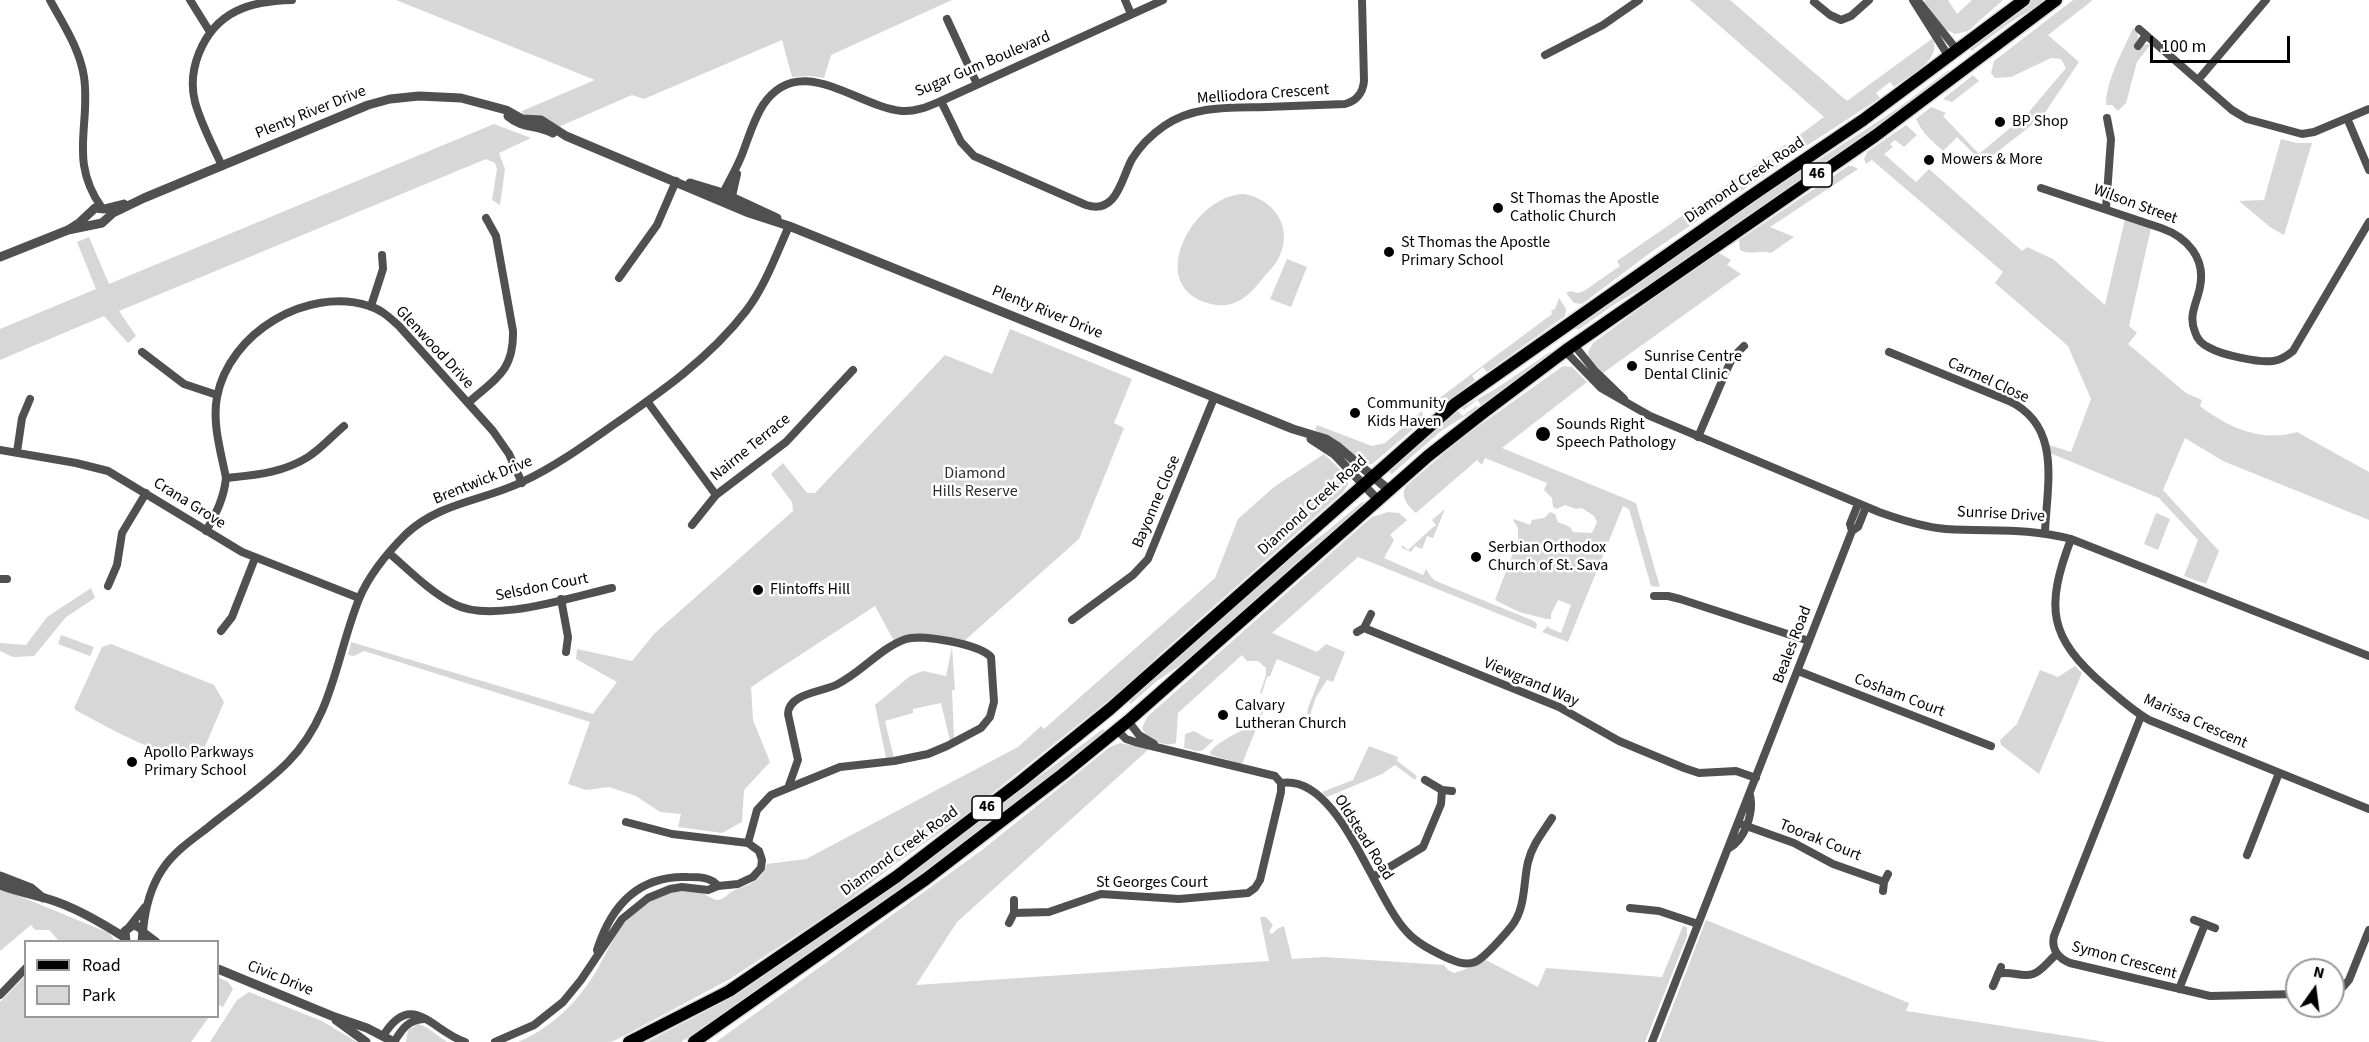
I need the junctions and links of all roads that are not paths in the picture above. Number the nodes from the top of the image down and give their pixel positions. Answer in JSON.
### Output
{"nodes":[{"id":1,"x":50,"y":0,"type":"edge"},
{"id":2,"x":190,"y":0,"type":"edge"},
{"id":3,"x":292,"y":0,"type":"edge"},
{"id":4,"x":1125,"y":0,"type":"edge"},
{"id":5,"x":1163,"y":0,"type":"edge"},
{"id":6,"x":1362,"y":0,"type":"edge"},
{"id":7,"x":1639,"y":0,"type":"edge"},
{"id":8,"x":1869,"y":0,"type":"edge"},
{"id":9,"x":1915,"y":0,"type":"edge"},
{"id":10,"x":2024,"y":0,"type":"edge"},
{"id":11,"x":2056,"y":0,"type":"edge"},
{"id":12,"x":2266,"y":0,"type":"edge"},
{"id":13,"x":1814,"y":2,"type":"dead end"},
{"id":14,"x":1131,"y":14,"type":"junction"},
{"id":15,"x":947,"y":19,"type":"dead end"},
{"id":16,"x":2139,"y":29,"type":"dead end"},
{"id":17,"x":210,"y":32,"type":"junction"},
{"id":18,"x":2146,"y":35,"type":"junction"},
{"id":19,"x":2138,"y":46,"type":"dead end"},
{"id":20,"x":1953,"y":54,"type":"junction"},
{"id":21,"x":1545,"y":55,"type":"dead end"},
{"id":22,"x":1967,"y":68,"type":"junction"},
{"id":23,"x":2198,"y":81,"type":"junction"},
{"id":24,"x":977,"y":84,"type":"junction"},
{"id":25,"x":941,"y":101,"type":"junction"},
{"id":26,"x":2369,"y":109,"type":"edge"},
{"id":27,"x":2107,"y":118,"type":"dead end"},
{"id":28,"x":2347,"y":118,"type":"junction"},
{"id":29,"x":222,"y":166,"type":"junction"},
{"id":30,"x":2369,"y":170,"type":"edge"},
{"id":31,"x":676,"y":181,"type":"junction"},
{"id":32,"x":2041,"y":188,"type":"dead end"},
{"id":33,"x":726,"y":197,"type":"junction"},
{"id":34,"x":144,"y":198,"type":"junction"},
{"id":35,"x":2106,"y":208,"type":"junction"},
{"id":36,"x":97,"y":210,"type":"junction"},
{"id":37,"x":486,"y":218,"type":"dead end"},
{"id":38,"x":103,"y":221,"type":"junction"},
{"id":39,"x":2369,"y":222,"type":"edge"},
{"id":40,"x":789,"y":226,"type":"junction"},
{"id":41,"x":68,"y":230,"type":"junction"},
{"id":42,"x":382,"y":255,"type":"dead end"},
{"id":43,"x":0,"y":257,"type":"edge"},
{"id":44,"x":619,"y":278,"type":"dead end"},
{"id":45,"x":371,"y":306,"type":"junction"},
{"id":46,"x":1557,"y":333,"type":"junction"},
{"id":47,"x":1744,"y":346,"type":"dead end"},
{"id":48,"x":1569,"y":348,"type":"junction"},
{"id":49,"x":142,"y":352,"type":"dead end"},
{"id":50,"x":1889,"y":352,"type":"dead end"},
{"id":51,"x":853,"y":370,"type":"dead end"},
{"id":52,"x":217,"y":394,"type":"junction"},
{"id":53,"x":1214,"y":398,"type":"junction"},
{"id":54,"x":30,"y":399,"type":"dead end"},
{"id":55,"x":647,"y":402,"type":"junction"},
{"id":56,"x":468,"y":403,"type":"junction"},
{"id":57,"x":344,"y":426,"type":"dead end"},
{"id":58,"x":1293,"y":429,"type":"junction"},
{"id":59,"x":1698,"y":437,"type":"junction"},
{"id":60,"x":0,"y":450,"type":"edge"},
{"id":61,"x":17,"y":452,"type":"junction"},
{"id":62,"x":1372,"y":475,"type":"junction"},
{"id":63,"x":226,"y":478,"type":"junction"},
{"id":64,"x":522,"y":483,"type":"junction"},
{"id":65,"x":1363,"y":484,"type":"junction"},
{"id":66,"x":1390,"y":491,"type":"junction"},
{"id":67,"x":146,"y":493,"type":"junction"},
{"id":68,"x":716,"y":495,"type":"junction"},
{"id":69,"x":1379,"y":501,"type":"junction"},
{"id":70,"x":1862,"y":505,"type":"junction"},
{"id":71,"x":692,"y":525,"type":"dead end"},
{"id":72,"x":206,"y":531,"type":"junction"},
{"id":73,"x":2045,"y":532,"type":"junction"},
{"id":74,"x":2071,"y":538,"type":"junction"},
{"id":75,"x":389,"y":553,"type":"junction"},
{"id":76,"x":255,"y":558,"type":"junction"},
{"id":77,"x":108,"y":586,"type":"dead end"},
{"id":78,"x":612,"y":588,"type":"dead end"},
{"id":79,"x":1654,"y":596,"type":"dead end"},
{"id":80,"x":360,"y":598,"type":"junction"},
{"id":81,"x":561,"y":599,"type":"junction"},
{"id":82,"x":1371,"y":614,"type":"dead end"},
{"id":83,"x":1072,"y":620,"type":"dead end"},
{"id":84,"x":221,"y":631,"type":"dead end"},
{"id":85,"x":1809,"y":642,"type":"junction"},
{"id":86,"x":566,"y":652,"type":"dead end"},
{"id":87,"x":2369,"y":656,"type":"edge"},
{"id":88,"x":1798,"y":671,"type":"junction"},
{"id":89,"x":1110,"y":709,"type":"junction"},
{"id":90,"x":2141,"y":716,"type":"junction"},
{"id":91,"x":1128,"y":721,"type":"junction"},
{"id":92,"x":1117,"y":730,"type":"junction"},
{"id":93,"x":1158,"y":746,"type":"junction"},
{"id":94,"x":1991,"y":746,"type":"dead end"},
{"id":95,"x":2279,"y":773,"type":"junction"},
{"id":96,"x":1756,"y":778,"type":"junction"},
{"id":97,"x":1425,"y":780,"type":"dead end"},
{"id":98,"x":1281,"y":783,"type":"junction"},
{"id":99,"x":788,"y":788,"type":"junction"},
{"id":100,"x":1442,"y":790,"type":"junction"},
{"id":101,"x":1452,"y":791,"type":"dead end"},
{"id":102,"x":1750,"y":795,"type":"junction"},
{"id":103,"x":2369,"y":809,"type":"edge"},
{"id":104,"x":1552,"y":818,"type":"dead end"},
{"id":105,"x":626,"y":822,"type":"dead end"},
{"id":106,"x":1738,"y":823,"type":"junction"},
{"id":107,"x":1746,"y":826,"type":"junction"},
{"id":108,"x":748,"y":843,"type":"junction"},
{"id":109,"x":1728,"y":849,"type":"junction"},
{"id":110,"x":2247,"y":855,"type":"dead end"},
{"id":111,"x":0,"y":876,"type":"edge"},
{"id":112,"x":1373,"y":878,"type":"junction"},
{"id":113,"x":0,"y":885,"type":"edge"},
{"id":114,"x":718,"y":886,"type":"junction"},
{"id":115,"x":1883,"y":891,"type":"dead end"},
{"id":116,"x":43,"y":898,"type":"junction"},
{"id":117,"x":1014,"y":900,"type":"dead end"},
{"id":118,"x":146,"y":905,"type":"junction"},
{"id":119,"x":1630,"y":908,"type":"dead end"},
{"id":120,"x":1014,"y":913,"type":"junction"},
{"id":121,"x":2194,"y":920,"type":"dead end"},
{"id":122,"x":99,"y":921,"type":"junction"},
{"id":123,"x":1010,"y":923,"type":"dead end"},
{"id":124,"x":1698,"y":924,"type":"junction"},
{"id":125,"x":2205,"y":924,"type":"junction"},
{"id":126,"x":130,"y":926,"type":"junction"},
{"id":127,"x":2215,"y":928,"type":"dead end"},
{"id":128,"x":2369,"y":930,"type":"edge"},
{"id":129,"x":143,"y":935,"type":"edge"},
{"id":130,"x":124,"y":940,"type":"edge"},
{"id":131,"x":2057,"y":954,"type":"junction"},
{"id":132,"x":594,"y":961,"type":"junction"},
{"id":133,"x":219,"y":969,"type":"edge"},
{"id":134,"x":24,"y":970,"type":"edge"},
{"id":135,"x":24,"y":974,"type":"edge"},
{"id":136,"x":14,"y":980,"type":"junction"},
{"id":137,"x":2345,"y":985,"type":"edge"},
{"id":138,"x":1993,"y":986,"type":"dead end"},
{"id":139,"x":2179,"y":989,"type":"junction"},
{"id":140,"x":0,"y":994,"type":"edge"},
{"id":141,"x":2285,"y":994,"type":"edge"},
{"id":142,"x":332,"y":1016,"type":"junction"},
{"id":143,"x":426,"y":1018,"type":"junction"},
{"id":144,"x":381,"y":1039,"type":"edge"},
{"id":145,"x":366,"y":1042,"type":"edge"},
{"id":146,"x":394,"y":1042,"type":"edge"},
{"id":147,"x":465,"y":1042,"type":"edge"},
{"id":148,"x":495,"y":1042,"type":"edge"},
{"id":149,"x":629,"y":1042,"type":"edge"},
{"id":150,"x":694,"y":1042,"type":"edge"},
{"id":151,"x":1652,"y":1042,"type":"edge"}],
"edges":[{"from":1,"to":36,"type":"street"},
{"from":2,"to":17,"type":"street"},
{"from":3,"to":17,"type":"street"},
{"from":4,"to":14,"type":"street"},
{"from":5,"to":14,"type":"street","name":"Sugar Gum Boulevard"},
{"from":6,"to":25,"type":"street","name":"Melliodora Crescent"},
{"from":7,"to":21,"type":"street"},
{"from":8,"to":13,"type":"street"},
{"from":9,"to":20,"type":"street"},
{"from":10,"to":20,"type":"main road","name":"Diamond Creek Road","number":"46"},
{"from":11,"to":22,"type":"main road","number":"46"},
{"from":12,"to":23,"type":"street"},
{"from":14,"to":24,"type":"street","name":"Sugar Gum Boulevard"},
{"from":15,"to":24,"type":"street"},
{"from":16,"to":18,"type":"street"},
{"from":17,"to":29,"type":"street"},
{"from":18,"to":19,"type":"street"},
{"from":18,"to":23,"type":"street"},
{"from":20,"to":22,"type":"main road"},
{"from":20,"to":46,"type":"main road","name":"Diamond Creek Road","number":"46"},
{"from":22,"to":48,"type":"main road","number":"46"},
{"from":23,"to":28,"type":"street"},
{"from":24,"to":25,"type":"street","name":"Sugar Gum Boulevard"},
{"from":25,"to":33,"type":"street","name":"Sugar Gum Boulevard"},
{"from":26,"to":28,"type":"street"},
{"from":27,"to":35,"type":"street"},
{"from":28,"to":30,"type":"street"},
{"from":29,"to":31,"type":"street","name":"Plenty River Drive"},
{"from":29,"to":34,"type":"street","name":"Plenty River Drive"},
{"from":31,"to":33,"type":"street","name":"Plenty River Drive"},
{"from":31,"to":44,"type":"street"},
{"from":32,"to":35,"type":"street","name":"Wilson Street"},
{"from":33,"to":40,"type":"street","name":"Plenty River Drive"},
{"from":34,"to":36,"type":"street","name":"Plenty River Drive"},
{"from":34,"to":38,"type":"street","name":"Plenty River Drive"},
{"from":35,"to":39,"type":"street","name":"Wilson Street"},
{"from":36,"to":38,"type":"street"},
{"from":36,"to":38,"type":"street"},
{"from":36,"to":41,"type":"street","name":"Plenty River Drive"},
{"from":37,"to":56,"type":"street"},
{"from":38,"to":41,"type":"street","name":"Plenty River Drive"},
{"from":40,"to":53,"type":"street","name":"Plenty River Drive"},
{"from":40,"to":55,"type":"street","name":"Brentwick Drive"},
{"from":41,"to":43,"type":"street","name":"Plenty River Drive"},
{"from":42,"to":45,"type":"street"},
{"from":45,"to":52,"type":"street","name":"Glenwood Drive"},
{"from":45,"to":56,"type":"street","name":"Glenwood Drive"},
{"from":46,"to":48,"type":"main road","name":"Sunrise Drive"},
{"from":46,"to":62,"type":"main road","name":"Diamond Creek Road","number":"46"},
{"from":47,"to":59,"type":"street"},
{"from":48,"to":59,"type":"street","name":"Sunrise Drive"},
{"from":48,"to":66,"type":"main road","number":"46"},
{"from":49,"to":52,"type":"street"},
{"from":50,"to":73,"type":"street","name":"Carmel Close"},
{"from":51,"to":68,"type":"street","name":"Nairne Terrace"},
{"from":52,"to":63,"type":"street","name":"Glenwood Drive"},
{"from":53,"to":58,"type":"street","name":"Plenty River Drive"},
{"from":53,"to":83,"type":"street","name":"Bayonne Close"},
{"from":54,"to":61,"type":"street"},
{"from":55,"to":64,"type":"street","name":"Brentwick Drive"},
{"from":55,"to":68,"type":"street","name":"Nairne Terrace"},
{"from":56,"to":64,"type":"street","name":"Glenwood Drive"},
{"from":57,"to":63,"type":"street"},
{"from":58,"to":62,"type":"street","name":"Plenty River Drive"},
{"from":58,"to":65,"type":"street","name":"Plenty River Drive"},
{"from":59,"to":70,"type":"street","name":"Sunrise Drive"},
{"from":60,"to":61,"type":"street","name":"Crana Grove"},
{"from":61,"to":67,"type":"street","name":"Crana Grove"},
{"from":62,"to":65,"type":"main road","name":"Diamond Creek Road","number":"46"},
{"from":62,"to":66,"type":"street","name":"Plenty River Drive"},
{"from":63,"to":72,"type":"street","name":"Glenwood Drive"},
{"from":64,"to":75,"type":"street","name":"Brentwick Drive"},
{"from":65,"to":69,"type":"street","name":"Plenty River Drive"},
{"from":65,"to":89,"type":"main road","name":"Diamond Creek Road","number":"46"},
{"from":66,"to":69,"type":"main road","number":"46"},
{"from":67,"to":72,"type":"street","name":"Crana Grove"},
{"from":67,"to":77,"type":"street"},
{"from":68,"to":71,"type":"street","name":"Nairne Terrace"},
{"from":69,"to":91,"type":"main road","number":"46"},
{"from":70,"to":73,"type":"street","name":"Sunrise Drive"},
{"from":70,"to":85,"type":"street","name":"Beales Road"},
{"from":72,"to":76,"type":"street","name":"Crana Grove"},
{"from":73,"to":74,"type":"street","name":"Sunrise Drive"},
{"from":74,"to":87,"type":"street","name":"Sunrise Drive"},
{"from":74,"to":90,"type":"street","name":"Marissa Crescent"},
{"from":75,"to":80,"type":"street","name":"Brentwick Drive"},
{"from":75,"to":81,"type":"street","name":"Selsdon Court"},
{"from":76,"to":80,"type":"street","name":"Crana Grove"},
{"from":76,"to":84,"type":"street"},
{"from":78,"to":81,"type":"street","name":"Selsdon Court"},
{"from":79,"to":85,"type":"street"},
{"from":80,"to":118,"type":"street","name":"Brentwick Drive"},
{"from":81,"to":86,"type":"street"},
{"from":82,"to":96,"type":"street","name":"Viewgrand Way"},
{"from":85,"to":88,"type":"street","name":"Beales Road"},
{"from":88,"to":94,"type":"street","name":"Cosham Court"},
{"from":88,"to":96,"type":"street","name":"Beales Road"},
{"from":89,"to":91,"type":"main road"},
{"from":89,"to":92,"type":"main road"},
{"from":89,"to":149,"type":"main road","name":"Diamond Creek Road","number":"46"},
{"from":90,"to":95,"type":"street","name":"Marissa Crescent"},
{"from":90,"to":131,"type":"street","name":"Symon Crescent"},
{"from":91,"to":92,"type":"main road","number":"46"},
{"from":91,"to":93,"type":"street","name":"Oldstead Road"},
{"from":92,"to":93,"type":"street","name":"Oldstead Road"},
{"from":92,"to":150,"type":"main road","number":"46"},
{"from":93,"to":98,"type":"street","name":"Oldstead Road"},
{"from":95,"to":103,"type":"street","name":"Marissa Crescent"},
{"from":95,"to":110,"type":"street"},
{"from":96,"to":102,"type":"street","name":"Beales Road"},
{"from":97,"to":100,"type":"street"},
{"from":98,"to":112,"type":"street","name":"Oldstead Road"},
{"from":98,"to":120,"type":"street","name":"St Georges Court"},
{"from":99,"to":99,"type":"street"},
{"from":99,"to":108,"type":"street"},
{"from":100,"to":101,"type":"street"},
{"from":100,"to":112,"type":"street"},
{"from":102,"to":106,"type":"street","name":"Beales Road"},
{"from":102,"to":107,"type":"street","name":"Beales Road"},
{"from":104,"to":112,"type":"street","name":"Oldstead Road"},
{"from":105,"to":108,"type":"street"},
{"from":106,"to":107,"type":"street","name":"Toorak Court"},
{"from":106,"to":109,"type":"street","name":"Beales Road"},
{"from":107,"to":109,"type":"street","name":"Beales Road"},
{"from":107,"to":115,"type":"street","name":"Toorak Court"},
{"from":108,"to":114,"type":"street"},
{"from":109,"to":124,"type":"street","name":"Beales Road"},
{"from":111,"to":116,"type":"street"},
{"from":113,"to":116,"type":"street"},
{"from":114,"to":132,"type":"street"},
{"from":114,"to":132,"type":"street"},
{"from":116,"to":122,"type":"street"},
{"from":117,"to":120,"type":"street"},
{"from":118,"to":126,"type":"street","name":"Brentwick Drive"},
{"from":118,"to":129,"type":"street","name":"Brentwick Drive"},
{"from":119,"to":124,"type":"street"},
{"from":120,"to":123,"type":"street"},
{"from":121,"to":125,"type":"street"},
{"from":122,"to":126,"type":"street"},
{"from":122,"to":130,"type":"street"},
{"from":124,"to":151,"type":"street","name":"Beales Road"},
{"from":125,"to":127,"type":"street"},
{"from":125,"to":139,"type":"street"},
{"from":126,"to":129,"type":"street"},
{"from":126,"to":130,"type":"street"},
{"from":128,"to":137,"type":"street"},
{"from":131,"to":138,"type":"street"},
{"from":131,"to":139,"type":"street","name":"Symon Crescent"},
{"from":132,"to":148,"type":"street"},
{"from":133,"to":142,"type":"street","name":"Civic Drive"},
{"from":134,"to":136,"type":"street"},
{"from":135,"to":136,"type":"street"},
{"from":136,"to":140,"type":"street"},
{"from":139,"to":141,"type":"street","name":"Symon Crescent"},
{"from":142,"to":144,"type":"street","name":"Civic Drive"},
{"from":142,"to":145,"type":"street","name":"Civic Drive"},
{"from":143,"to":144,"type":"street"},
{"from":143,"to":146,"type":"street"},
{"from":143,"to":147,"type":"street"},
{"from":144,"to":146,"type":"street","name":"Civic Drive"}]}
